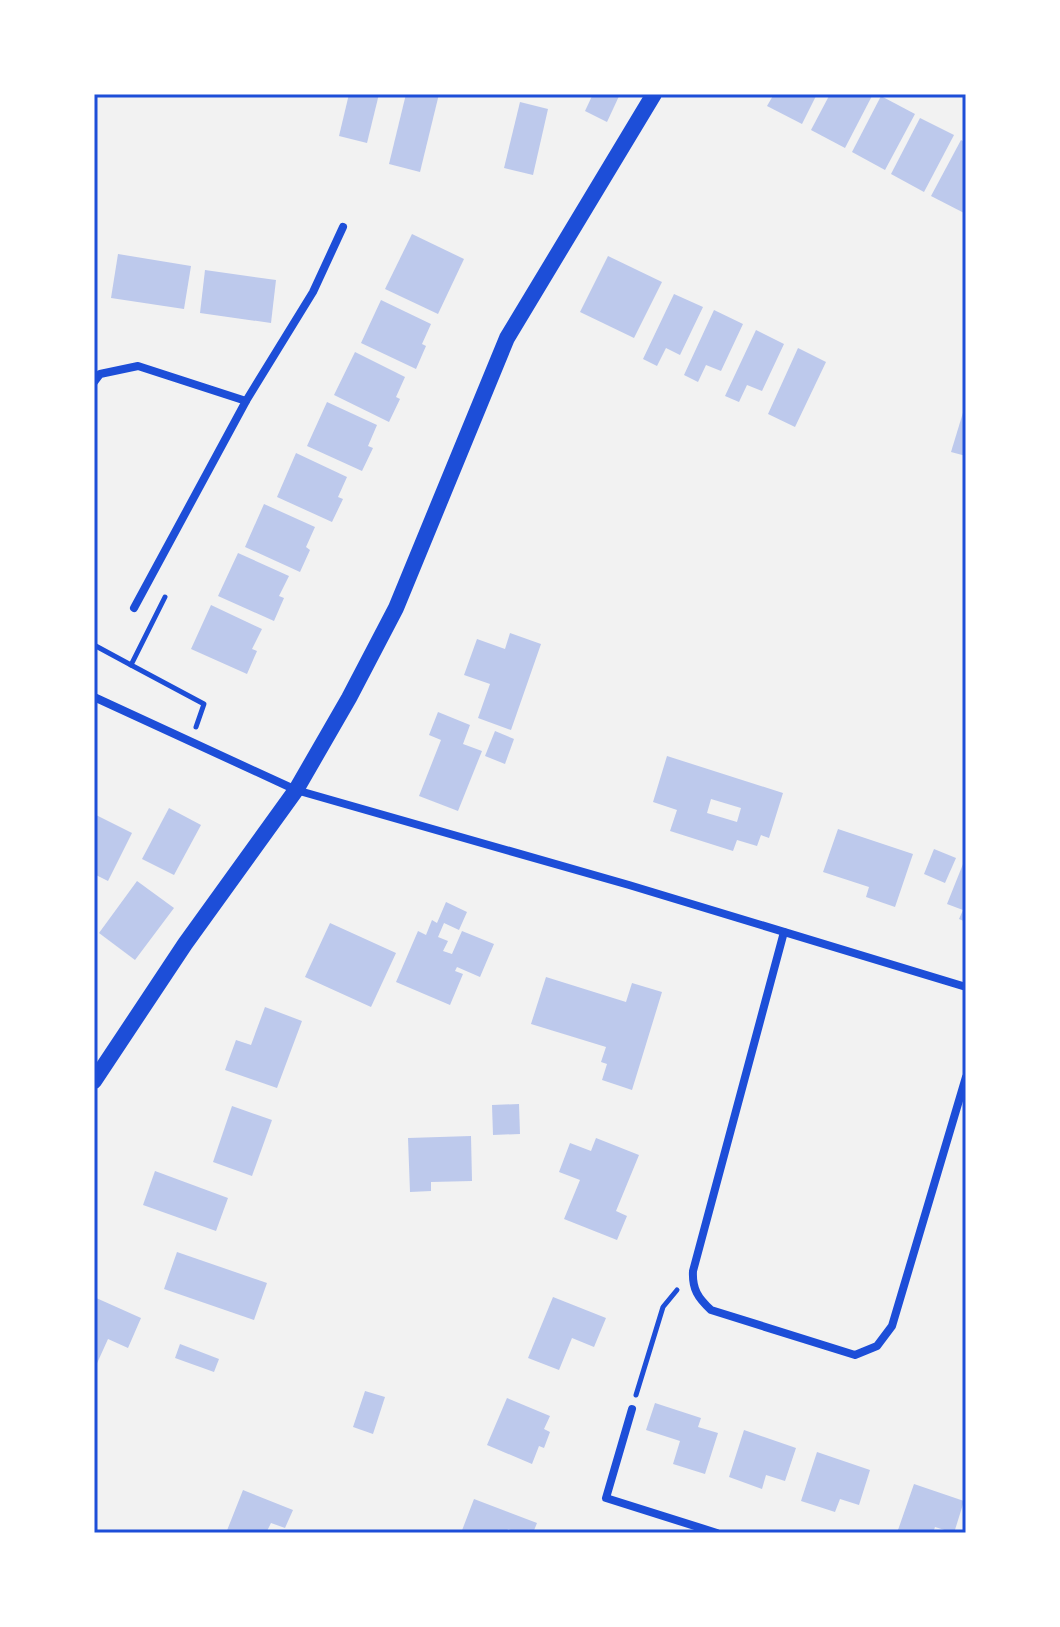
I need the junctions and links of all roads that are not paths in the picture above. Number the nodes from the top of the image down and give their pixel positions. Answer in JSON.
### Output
{"nodes":[{"id":1,"x":654,"y":94,"type":"edge"},
{"id":2,"x":343,"y":227,"type":"dead end"},
{"id":3,"x":94,"y":382,"type":"edge"},
{"id":4,"x":246,"y":401,"type":"junction"},
{"id":5,"x":134,"y":608,"type":"dead end"},
{"id":6,"x":94,"y":697,"type":"edge"},
{"id":7,"x":296,"y":790,"type":"junction"},
{"id":8,"x":784,"y":932,"type":"junction"},
{"id":9,"x":966,"y":987,"type":"edge"},
{"id":10,"x":966,"y":1077,"type":"edge"},
{"id":11,"x":94,"y":1081,"type":"edge"},
{"id":12,"x":632,"y":1409,"type":"road end"},
{"id":13,"x":717,"y":1533,"type":"edge"}],
"edges":[{"from":1,"to":7,"type":"main road"},
{"from":2,"to":4,"type":"street"},
{"from":3,"to":4,"type":"street"},
{"from":4,"to":5,"type":"street"},
{"from":6,"to":7,"type":"street"},
{"from":7,"to":8,"type":"street"},
{"from":7,"to":11,"type":"main road"},
{"from":8,"to":9,"type":"street"},
{"from":8,"to":10,"type":"street"},
{"from":12,"to":13,"type":"street"}]}
